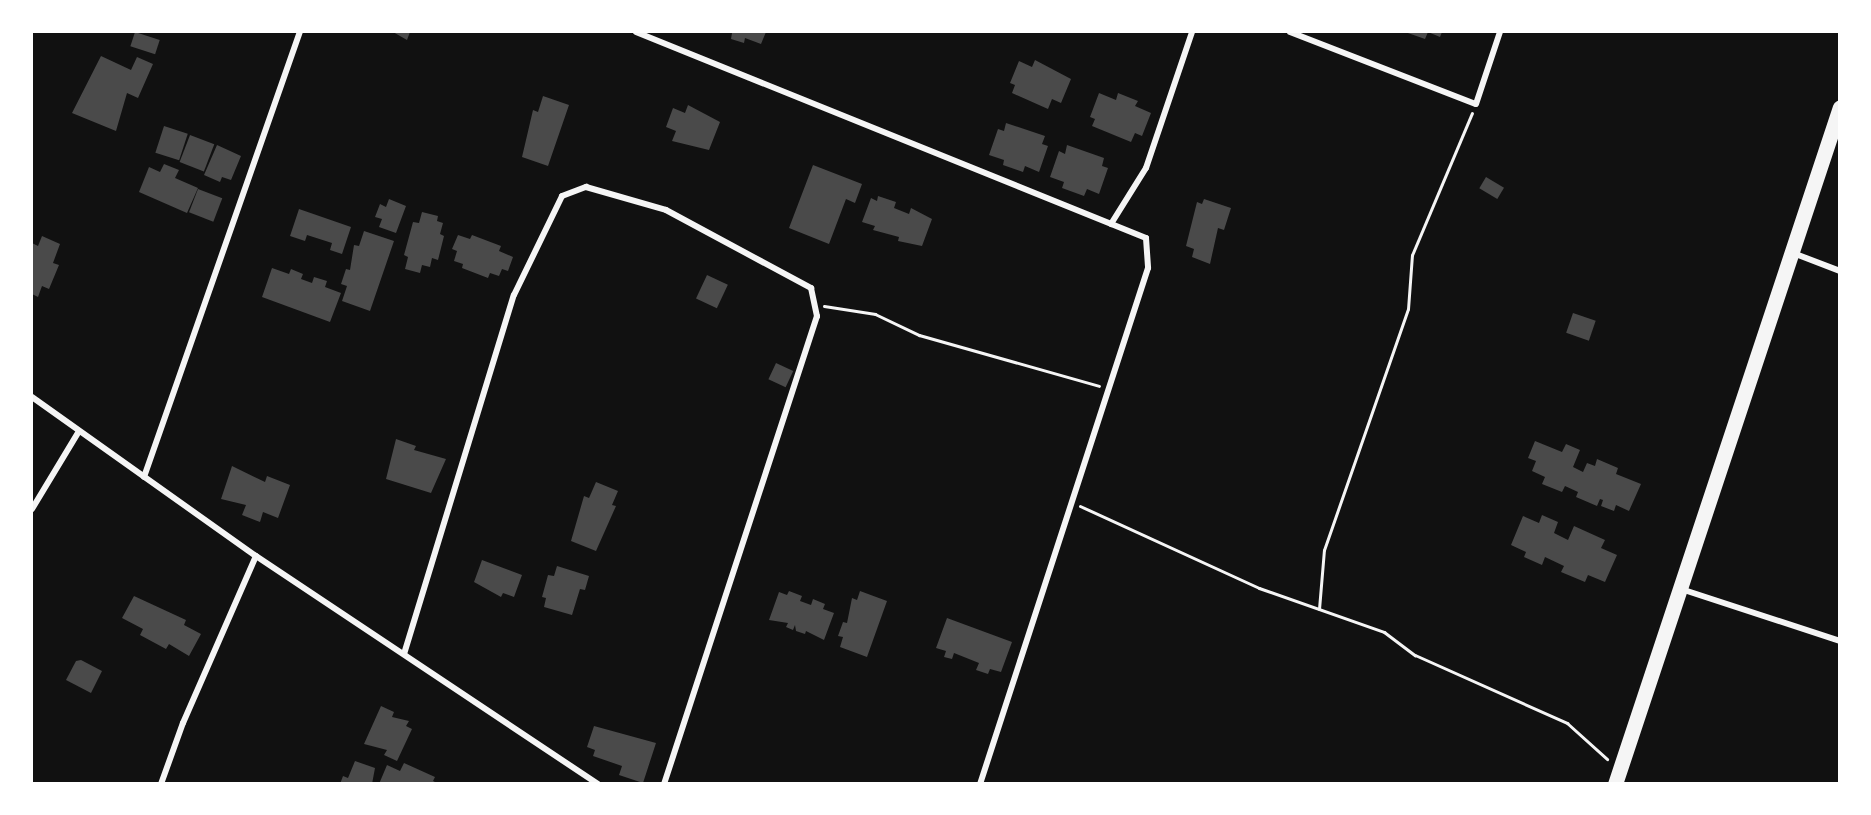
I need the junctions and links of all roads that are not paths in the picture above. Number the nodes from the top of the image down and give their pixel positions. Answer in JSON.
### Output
{"nodes":[{"id":1,"x":300,"y":32,"type":"edge"},
{"id":2,"x":636,"y":32,"type":"edge"},
{"id":3,"x":1192,"y":32,"type":"edge"},
{"id":4,"x":1290,"y":32,"type":"edge"},
{"id":5,"x":1500,"y":32,"type":"edge"},
{"id":6,"x":1839,"y":107,"type":"edge"},
{"id":7,"x":1111,"y":224,"type":"junction"},
{"id":8,"x":1792,"y":253,"type":"junction"},
{"id":9,"x":1839,"y":271,"type":"edge"},
{"id":10,"x":32,"y":397,"type":"edge"},
{"id":11,"x":79,"y":430,"type":"junction"},
{"id":12,"x":144,"y":477,"type":"junction"},
{"id":13,"x":32,"y":509,"type":"edge"},
{"id":14,"x":256,"y":556,"type":"junction"},
{"id":15,"x":1680,"y":588,"type":"junction"},
{"id":16,"x":1839,"y":641,"type":"edge"},
{"id":17,"x":404,"y":654,"type":"junction"},
{"id":18,"x":1617,"y":777,"type":"edge"},
{"id":19,"x":160,"y":783,"type":"edge"},
{"id":20,"x":598,"y":783,"type":"edge"},
{"id":21,"x":664,"y":783,"type":"edge"},
{"id":22,"x":980,"y":783,"type":"edge"}],
"edges":[{"from":1,"to":12,"type":"street"},
{"from":2,"to":7,"type":"street"},
{"from":3,"to":7,"type":"street"},
{"from":4,"to":5,"type":"street"},
{"from":6,"to":8,"type":"main road"},
{"from":7,"to":22,"type":"street"},
{"from":8,"to":9,"type":"street"},
{"from":8,"to":15,"type":"main road"},
{"from":10,"to":11,"type":"street"},
{"from":11,"to":12,"type":"street"},
{"from":11,"to":13,"type":"street"},
{"from":12,"to":14,"type":"street"},
{"from":14,"to":17,"type":"street"},
{"from":14,"to":19,"type":"street"},
{"from":15,"to":16,"type":"street"},
{"from":15,"to":18,"type":"main road"},
{"from":17,"to":20,"type":"street"},
{"from":17,"to":21,"type":"street"}]}
